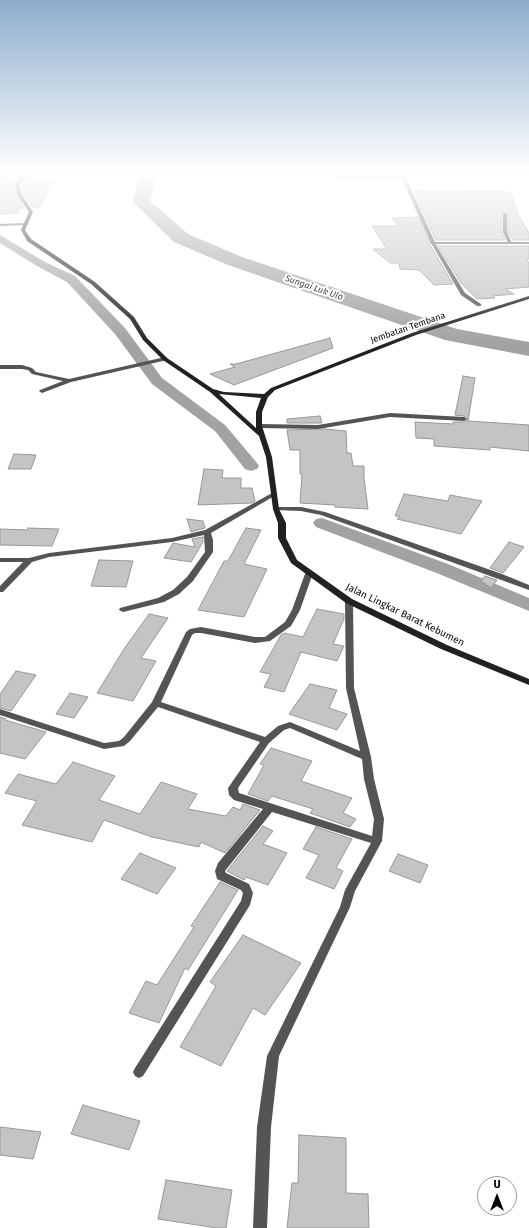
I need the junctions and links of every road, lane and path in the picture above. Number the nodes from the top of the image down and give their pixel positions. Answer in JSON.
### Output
{"nodes":[{"id":1,"x":24,"y":231,"type":"edge"},
{"id":2,"x":428,"y":231,"type":"edge"},
{"id":3,"x":506,"y":231,"type":"edge"},
{"id":4,"x":433,"y":243,"type":"junction"},
{"id":5,"x":510,"y":243,"type":"junction"},
{"id":6,"x":529,"y":243,"type":"edge"},
{"id":7,"x":529,"y":297,"type":"edge"},
{"id":8,"x":479,"y":305,"type":"dead end"},
{"id":9,"x":165,"y":359,"type":"junction"},
{"id":10,"x":0,"y":367,"type":"edge"},
{"id":11,"x":69,"y":381,"type":"junction"},
{"id":12,"x":212,"y":390,"type":"junction"},
{"id":13,"x":42,"y":391,"type":"dead end"},
{"id":14,"x":265,"y":396,"type":"junction"},
{"id":15,"x":464,"y":419,"type":"dead end"},
{"id":16,"x":259,"y":426,"type":"junction"},
{"id":17,"x":264,"y":437,"type":"junction"},
{"id":18,"x":274,"y":494,"type":"junction"},
{"id":19,"x":276,"y":509,"type":"junction"},
{"id":20,"x":207,"y":532,"type":"junction"},
{"id":21,"x":0,"y":560,"type":"edge"},
{"id":22,"x":29,"y":560,"type":"junction"},
{"id":23,"x":309,"y":573,"type":"junction"},
{"id":24,"x":529,"y":588,"type":"edge"},
{"id":25,"x":0,"y":590,"type":"edge"},
{"id":26,"x":349,"y":601,"type":"junction"},
{"id":27,"x":122,"y":610,"type":"dead end"},
{"id":28,"x":529,"y":682,"type":"edge"},
{"id":29,"x":156,"y":703,"type":"junction"},
{"id":30,"x":0,"y":712,"type":"edge"},
{"id":31,"x":266,"y":741,"type":"junction"},
{"id":32,"x":366,"y":757,"type":"junction"},
{"id":33,"x":270,"y":807,"type":"junction"},
{"id":34,"x":377,"y":841,"type":"junction"},
{"id":35,"x":139,"y":1072,"type":"dead end"},
{"id":36,"x":260,"y":1228,"type":"edge"}],
"edges":[{"from":1,"to":9,"type":"main road"},
{"from":2,"to":4,"type":"street"},
{"from":3,"to":5,"type":"street"},
{"from":4,"to":5,"type":"street"},
{"from":4,"to":8,"type":"street"},
{"from":5,"to":6,"type":"street"},
{"from":7,"to":14,"type":"main road","name":"Jembatan Tembana"},
{"from":9,"to":11,"type":"street"},
{"from":9,"to":12,"type":"main road"},
{"from":10,"to":11,"type":"street"},
{"from":11,"to":13,"type":"street"},
{"from":12,"to":14,"type":"main road"},
{"from":12,"to":17,"type":"main road"},
{"from":14,"to":16,"type":"main road"},
{"from":15,"to":16,"type":"street"},
{"from":16,"to":17,"type":"main road","name":"Jalan Lingkar Barat Kebumen"},
{"from":17,"to":18,"type":"main road","name":"Jalan Lingkar Barat Kebumen"},
{"from":18,"to":19,"type":"main road","name":"Jalan Lingkar Barat Kebumen"},
{"from":18,"to":20,"type":"street"},
{"from":19,"to":23,"type":"main road","name":"Jalan Lingkar Barat Kebumen"},
{"from":19,"to":24,"type":"street"},
{"from":20,"to":22,"type":"street"},
{"from":20,"to":27,"type":"street"},
{"from":21,"to":22,"type":"street"},
{"from":22,"to":25,"type":"street"},
{"from":23,"to":26,"type":"main road","name":"Jalan Lingkar Barat Kebumen"},
{"from":23,"to":29,"type":"street"},
{"from":26,"to":28,"type":"main road","name":"Jalan Lingkar Barat Kebumen"},
{"from":26,"to":32,"type":"street"},
{"from":29,"to":30,"type":"street"},
{"from":29,"to":31,"type":"street"},
{"from":31,"to":32,"type":"street"},
{"from":31,"to":33,"type":"street"},
{"from":32,"to":34,"type":"street"},
{"from":33,"to":34,"type":"street"},
{"from":33,"to":35,"type":"street"},
{"from":34,"to":36,"type":"street"}]}
